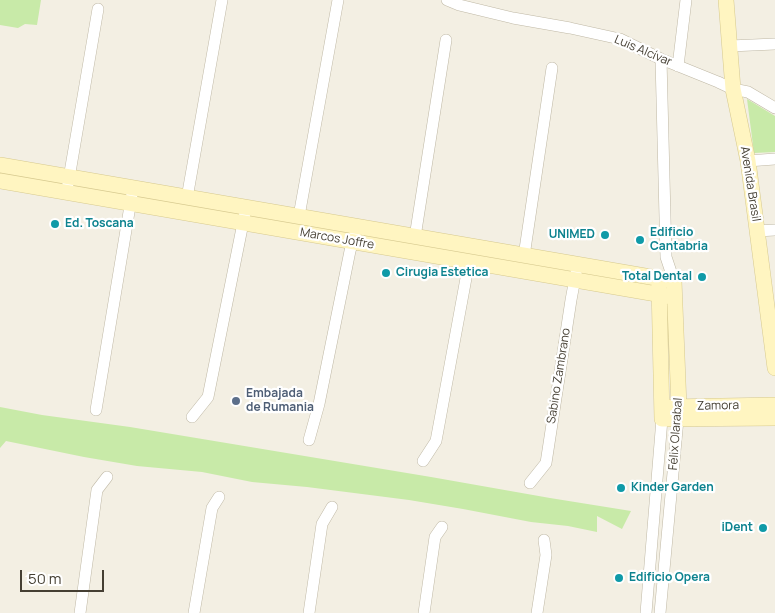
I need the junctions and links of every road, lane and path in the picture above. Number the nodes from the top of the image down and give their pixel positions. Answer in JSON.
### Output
{"nodes":[{"id":1,"x":222,"y":0,"type":"edge"},
{"id":2,"x":338,"y":0,"type":"edge"},
{"id":3,"x":447,"y":0,"type":"edge"},
{"id":4,"x":686,"y":0,"type":"edge"},
{"id":5,"x":726,"y":0,"type":"edge"},
{"id":6,"x":98,"y":9,"type":"dead end"},
{"id":7,"x":446,"y":40,"type":"dead end"},
{"id":8,"x":775,"y":44,"type":"edge"},
{"id":9,"x":730,"y":46,"type":"junction"},
{"id":10,"x":661,"y":59,"type":"junction"},
{"id":11,"x":678,"y":66,"type":"junction"},
{"id":12,"x":552,"y":68,"type":"dead end"},
{"id":13,"x":733,"y":89,"type":"junction"},
{"id":14,"x":775,"y":108,"type":"edge"},
{"id":15,"x":775,"y":159,"type":"edge"},
{"id":16,"x":748,"y":161,"type":"junction"},
{"id":17,"x":0,"y":165,"type":"edge"},
{"id":18,"x":69,"y":177,"type":"junction"},
{"id":19,"x":0,"y":182,"type":"edge"},
{"id":20,"x":133,"y":188,"type":"junction"},
{"id":21,"x":66,"y":193,"type":"junction"},
{"id":22,"x":187,"y":198,"type":"junction"},
{"id":23,"x":130,"y":204,"type":"junction"},
{"id":24,"x":246,"y":208,"type":"junction"},
{"id":25,"x":299,"y":216,"type":"junction"},
{"id":26,"x":243,"y":223,"type":"junction"},
{"id":27,"x":775,"y":230,"type":"edge"},
{"id":28,"x":758,"y":231,"type":"junction"},
{"id":29,"x":355,"y":234,"type":"junction"},
{"id":30,"x":415,"y":236,"type":"junction"},
{"id":31,"x":524,"y":256,"type":"junction"},
{"id":32,"x":666,"y":257,"type":"junction"},
{"id":33,"x":469,"y":262,"type":"junction"},
{"id":34,"x":577,"y":272,"type":"junction"},
{"id":35,"x":659,"y":278,"type":"junction"},
{"id":36,"x":674,"y":281,"type":"junction"},
{"id":37,"x":659,"y":294,"type":"junction"},
{"id":38,"x":674,"y":297,"type":"junction"},
{"id":39,"x":771,"y":318,"type":"edge"},
{"id":40,"x":775,"y":368,"type":"edge"},
{"id":41,"x":775,"y":405,"type":"edge"},
{"id":42,"x":96,"y":410,"type":"dead end"},
{"id":43,"x":662,"y":413,"type":"junction"},
{"id":44,"x":679,"y":413,"type":"junction"},
{"id":45,"x":192,"y":418,"type":"dead end"},
{"id":46,"x":775,"y":418,"type":"edge"},
{"id":47,"x":309,"y":440,"type":"dead end"},
{"id":48,"x":423,"y":461,"type":"dead end"},
{"id":49,"x":107,"y":477,"type":"dead end"},
{"id":50,"x":530,"y":483,"type":"dead end"},
{"id":51,"x":219,"y":497,"type":"dead end"},
{"id":52,"x":332,"y":507,"type":"dead end"},
{"id":53,"x":442,"y":527,"type":"dead end"},
{"id":54,"x":544,"y":540,"type":"dead end"},
{"id":55,"x":80,"y":613,"type":"edge"},
{"id":56,"x":194,"y":613,"type":"edge"},
{"id":57,"x":309,"y":613,"type":"edge"},
{"id":58,"x":424,"y":613,"type":"edge"},
{"id":59,"x":537,"y":613,"type":"edge"},
{"id":60,"x":646,"y":613,"type":"edge"},
{"id":61,"x":660,"y":613,"type":"edge"}],
"edges":[{"from":1,"to":22,"type":"street"},
{"from":2,"to":25,"type":"street"},
{"from":3,"to":10,"type":"street","name":"Luis Alcívar"},
{"from":4,"to":11,"type":"street"},
{"from":5,"to":9,"type":"street","name":"Avenida Brasil"},
{"from":6,"to":18,"type":"street"},
{"from":7,"to":30,"type":"street"},
{"from":8,"to":9,"type":"street"},
{"from":9,"to":13,"type":"street","name":"Avenida Brasil"},
{"from":10,"to":11,"type":"street","name":"Luis Alcívar"},
{"from":10,"to":32,"type":"street","name":"Félix Olarabal"},
{"from":11,"to":13,"type":"street","name":"Luis Alcívar"},
{"from":12,"to":31,"type":"street"},
{"from":13,"to":14,"type":"street","name":"Luis Alcívar"},
{"from":13,"to":16,"type":"street","name":"Avenida Brasil"},
{"from":15,"to":16,"type":"street"},
{"from":16,"to":28,"type":"street","name":"Avenida Brasil"},
{"from":17,"to":18,"type":"street","name":"Marcos Joffre"},
{"from":18,"to":20,"type":"street","name":"Marcos Joffre"},
{"from":18,"to":21,"type":"street"},
{"from":19,"to":21,"type":"street","name":"Marcos Joffre"},
{"from":20,"to":22,"type":"street","name":"Marcos Joffre"},
{"from":20,"to":23,"type":"street"},
{"from":21,"to":23,"type":"street","name":"Marcos Joffre"},
{"from":22,"to":24,"type":"street","name":"Marcos Joffre"},
{"from":23,"to":26,"type":"street","name":"Marcos Joffre"},
{"from":23,"to":42,"type":"street"},
{"from":24,"to":25,"type":"street","name":"Marcos Joffre"},
{"from":24,"to":26,"type":"street"},
{"from":25,"to":29,"type":"street","name":"Marcos Joffre"},
{"from":26,"to":29,"type":"street","name":"Marcos Joffre"},
{"from":26,"to":45,"type":"street"},
{"from":27,"to":28,"type":"street"},
{"from":28,"to":39,"type":"street","name":"Avenida Brasil"},
{"from":29,"to":30,"type":"street","name":"Marcos Joffre"},
{"from":29,"to":33,"type":"street","name":"Marcos Joffre"},
{"from":29,"to":47,"type":"street"},
{"from":30,"to":31,"type":"street","name":"Marcos Joffre"},
{"from":31,"to":34,"type":"street","name":"Marcos Joffre"},
{"from":32,"to":35,"type":"street","name":"Félix Olarabal"},
{"from":32,"to":36,"type":"street","name":"Félix Olarabal"},
{"from":33,"to":34,"type":"street","name":"Marcos Joffre"},
{"from":33,"to":48,"type":"street"},
{"from":34,"to":35,"type":"street","name":"Marcos Joffre"},
{"from":34,"to":37,"type":"street","name":"Marcos Joffre"},
{"from":34,"to":50,"type":"street","name":"Sabino Zambrano"},
{"from":35,"to":36,"type":"street","name":"Marcos Joffre"},
{"from":35,"to":37,"type":"street","name":"Félix Olarabal"},
{"from":36,"to":38,"type":"street","name":"Félix Olarabal"},
{"from":37,"to":38,"type":"street","name":"Marcos Joffre"},
{"from":37,"to":43,"type":"street","name":"Félix Olarabal"},
{"from":38,"to":44,"type":"street","name":"Félix Olarabal"},
{"from":39,"to":40,"type":"street","name":"Avenida Brasil"},
{"from":41,"to":44,"type":"street","name":"Zamora"},
{"from":43,"to":44,"type":"street","name":"Zamora"},
{"from":43,"to":60,"type":"street","name":"Félix Olarabal"},
{"from":44,"to":46,"type":"street","name":"Zamora"},
{"from":44,"to":61,"type":"street","name":"Félix Olarabal"},
{"from":49,"to":55,"type":"street"},
{"from":51,"to":56,"type":"street"},
{"from":52,"to":57,"type":"street"},
{"from":53,"to":58,"type":"street"},
{"from":54,"to":59,"type":"street"}]}
